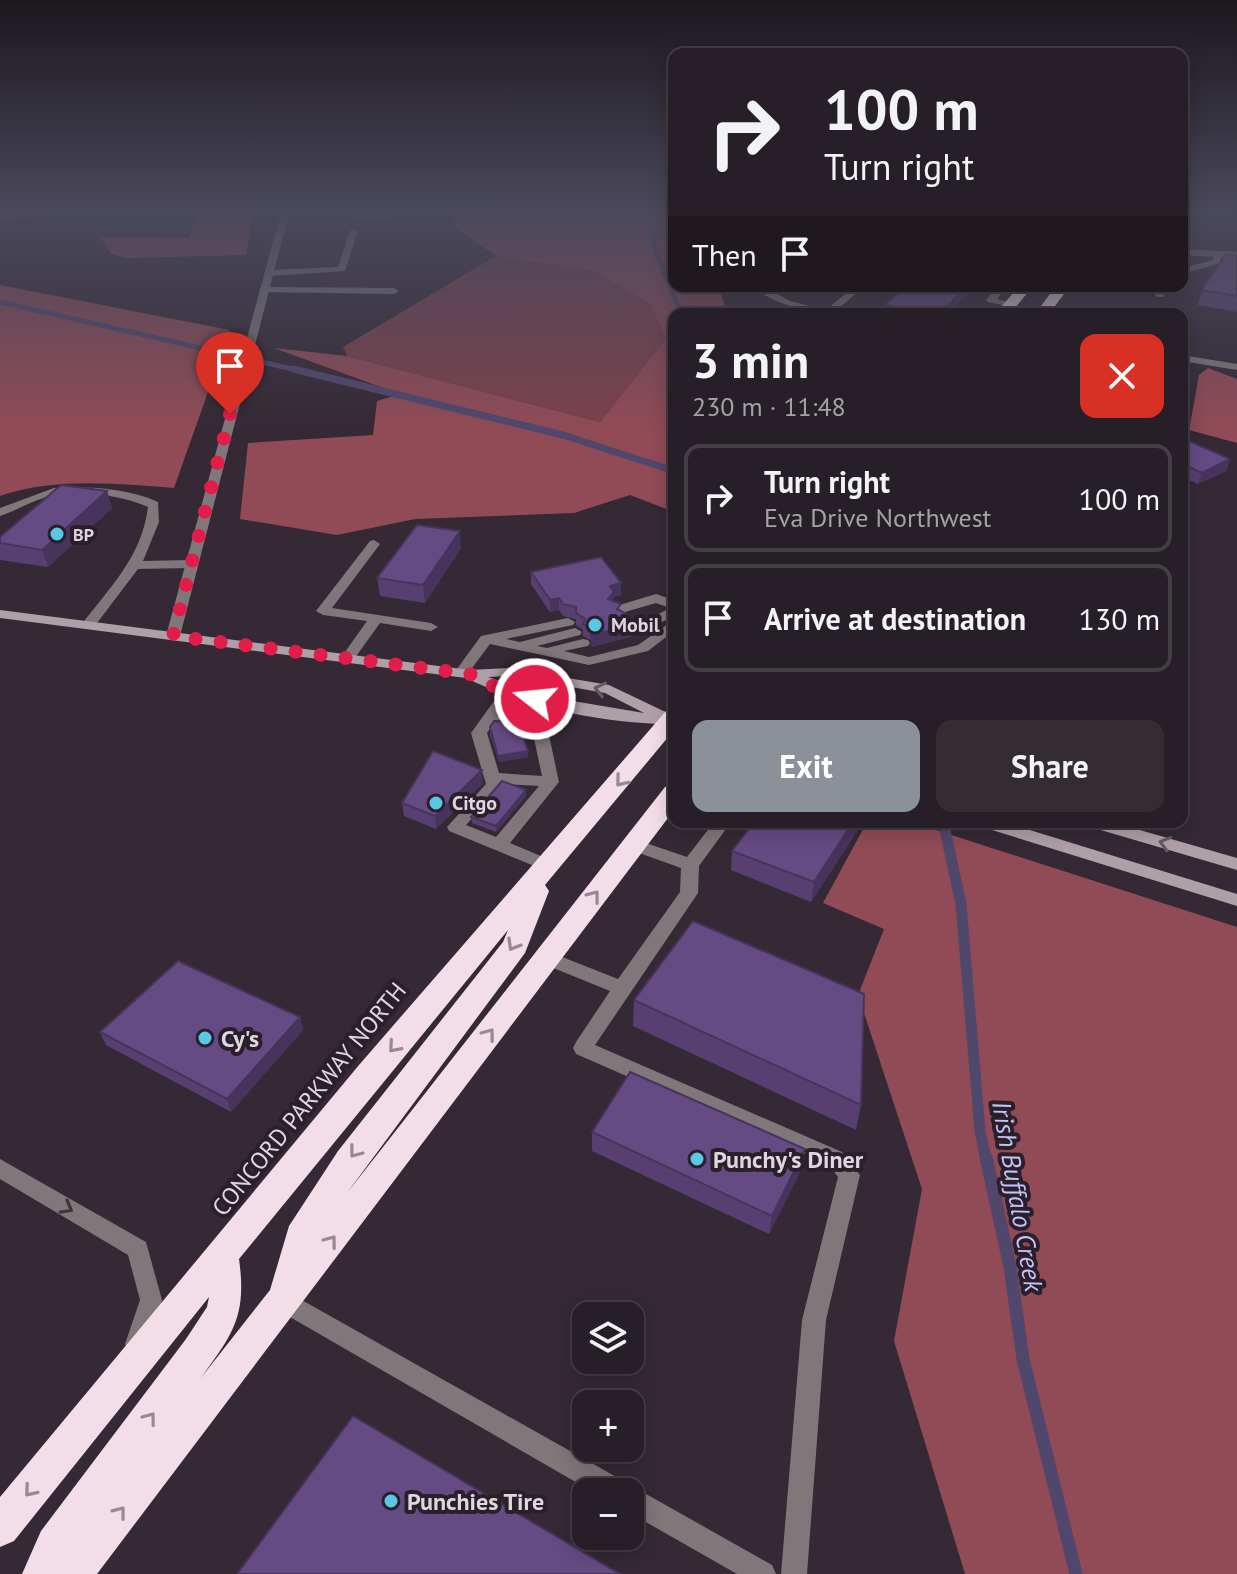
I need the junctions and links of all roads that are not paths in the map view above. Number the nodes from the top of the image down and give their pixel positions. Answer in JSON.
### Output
{"nodes":[{"id":1,"x":266,"y":282,"type":"edge"},
{"id":2,"x":264,"y":290,"type":"junction"},
{"id":3,"x":394,"y":291,"type":"dead end"},
{"id":4,"x":767,"y":292,"type":"edge"},
{"id":5,"x":853,"y":292,"type":"edge"},
{"id":6,"x":997,"y":292,"type":"edge"},
{"id":7,"x":1021,"y":292,"type":"edge"},
{"id":8,"x":810,"y":308,"type":"edge"},
{"id":9,"x":838,"y":308,"type":"edge"},
{"id":10,"x":1003,"y":308,"type":"edge"},
{"id":11,"x":1008,"y":308,"type":"edge"},
{"id":12,"x":1188,"y":361,"type":"edge"},
{"id":13,"x":1237,"y":367,"type":"edge"},
{"id":14,"x":0,"y":512,"type":"edge"},
{"id":15,"x":374,"y":544,"type":"dead end"},
{"id":16,"x":190,"y":564,"type":"junction"},
{"id":17,"x":133,"y":565,"type":"junction"},
{"id":18,"x":668,"y":604,"type":"edge"},
{"id":19,"x":668,"y":607,"type":"edge"},
{"id":20,"x":0,"y":614,"type":"edge"},
{"id":21,"x":376,"y":618,"type":"junction"},
{"id":22,"x":89,"y":624,"type":"junction"},
{"id":23,"x":431,"y":627,"type":"dead end"},
{"id":24,"x":668,"y":629,"type":"edge"},
{"id":25,"x":576,"y":633,"type":"junction"},
{"id":26,"x":173,"y":636,"type":"junction"},
{"id":27,"x":486,"y":639,"type":"junction"},
{"id":28,"x":520,"y":646,"type":"junction"},
{"id":29,"x":546,"y":652,"type":"junction"},
{"id":30,"x":347,"y":659,"type":"junction"},
{"id":31,"x":466,"y":674,"type":"junction"},
{"id":32,"x":507,"y":693,"type":"junction"},
{"id":33,"x":492,"y":714,"type":"junction"},
{"id":34,"x":668,"y":717,"type":"edge"},
{"id":35,"x":668,"y":719,"type":"edge"},
{"id":36,"x":668,"y":725,"type":"edge"},
{"id":37,"x":492,"y":778,"type":"junction"},
{"id":38,"x":551,"y":782,"type":"junction"},
{"id":39,"x":668,"y":801,"type":"edge"},
{"id":40,"x":718,"y":828,"type":"edge"},
{"id":41,"x":1004,"y":828,"type":"edge"},
{"id":42,"x":1114,"y":828,"type":"edge"},
{"id":43,"x":499,"y":845,"type":"junction"},
{"id":44,"x":634,"y":845,"type":"junction"},
{"id":45,"x":1123,"y":862,"type":"junction"},
{"id":46,"x":1237,"y":864,"type":"edge"},
{"id":47,"x":690,"y":865,"type":"junction"},
{"id":48,"x":546,"y":870,"type":"junction"},
{"id":49,"x":1237,"y":891,"type":"edge"},
{"id":50,"x":1237,"y":900,"type":"edge"},
{"id":51,"x":547,"y":958,"type":"junction"},
{"id":52,"x":622,"y":988,"type":"junction"},
{"id":53,"x":0,"y":1168,"type":"edge"},
{"id":54,"x":222,"y":1258,"type":"junction"},
{"id":55,"x":284,"y":1301,"type":"junction"},
{"id":56,"x":128,"y":1373,"type":"junction"},
{"id":57,"x":594,"y":1478,"type":"edge"},
{"id":58,"x":644,"y":1507,"type":"edge"},
{"id":59,"x":0,"y":1527,"type":"edge"},
{"id":60,"x":42,"y":1574,"type":"edge"},
{"id":61,"x":72,"y":1574,"type":"edge"},
{"id":62,"x":763,"y":1574,"type":"edge"},
{"id":63,"x":794,"y":1574,"type":"edge"}],
"edges":[{"from":1,"to":2,"type":"street"},
{"from":2,"to":3,"type":"street"},
{"from":2,"to":16,"type":"street"},
{"from":4,"to":8,"type":"street"},
{"from":5,"to":9,"type":"street"},
{"from":6,"to":10,"type":"street"},
{"from":7,"to":11,"type":"highway"},
{"from":12,"to":13,"type":"street"},
{"from":14,"to":17,"type":"street"},
{"from":15,"to":21,"type":"street"},
{"from":16,"to":17,"type":"street"},
{"from":16,"to":26,"type":"street"},
{"from":17,"to":22,"type":"street"},
{"from":18,"to":19,"type":"street"},
{"from":20,"to":22,"type":"main road"},
{"from":21,"to":23,"type":"street"},
{"from":21,"to":30,"type":"street"},
{"from":22,"to":26,"type":"main road"},
{"from":24,"to":29,"type":"street"},
{"from":25,"to":27,"type":"street"},
{"from":25,"to":28,"type":"street"},
{"from":25,"to":29,"type":"street"},
{"from":26,"to":30,"type":"main road"},
{"from":27,"to":28,"type":"street"},
{"from":27,"to":31,"type":"street"},
{"from":28,"to":29,"type":"street"},
{"from":30,"to":31,"type":"main road"},
{"from":31,"to":32,"type":"main road"},
{"from":34,"to":31,"type":"main road","one_way":true},
{"from":32,"to":33,"type":"street"},
{"from":32,"to":35,"type":"main road"},
{"from":33,"to":37,"type":"street"},
{"from":33,"to":38,"type":"street"},
{"from":36,"to":48,"type":"highway","name":"CONCORD PARKWAY NORTH","one_way":true},
{"from":37,"to":38,"type":"street"},
{"from":37,"to":43,"type":"street"},
{"from":38,"to":43,"type":"street"},
{"from":39,"to":44,"type":"highway"},
{"from":40,"to":47,"type":"street"},
{"from":41,"to":45,"type":"main road"},
{"from":46,"to":42,"type":"main road","one_way":true},
{"from":43,"to":48,"type":"street"},
{"from":44,"to":47,"type":"street"},
{"from":51,"to":44,"type":"highway","one_way":true},
{"from":45,"to":49,"type":"main road"},
{"from":45,"to":50,"type":"main road"},
{"from":47,"to":52,"type":"street"},
{"from":48,"to":54,"type":"highway","name":"CONCORD PARKWAY NORTH","one_way":true},
{"from":48,"to":55,"type":"highway","one_way":true},
{"from":51,"to":52,"type":"street"},
{"from":55,"to":51,"type":"highway","one_way":true},
{"from":52,"to":63,"type":"street"},
{"from":53,"to":56,"type":"street","one_way":true},
{"from":54,"to":56,"type":"highway","name":"CONCORD PARKWAY NORTH"},
{"from":60,"to":54,"type":"highway","one_way":true},
{"from":55,"to":57,"type":"street"},
{"from":61,"to":55,"type":"highway","one_way":true},
{"from":56,"to":59,"type":"highway","name":"CONCORD PARKWAY NORTH","one_way":true},
{"from":58,"to":62,"type":"street"}]}
